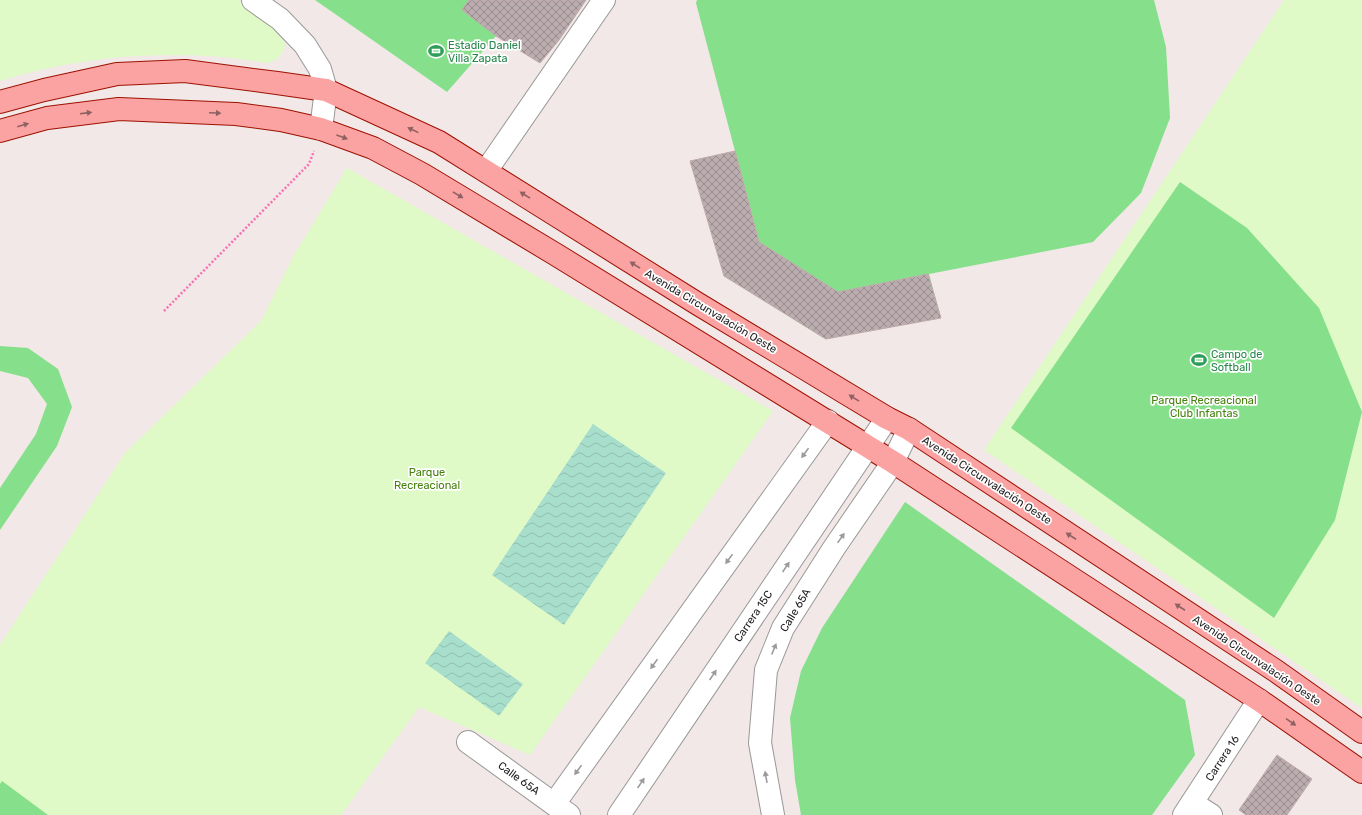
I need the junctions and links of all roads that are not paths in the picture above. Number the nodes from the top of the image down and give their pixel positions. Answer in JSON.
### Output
{"nodes":[{"id":1,"x":253,"y":0,"type":"edge"},
{"id":2,"x":604,"y":0,"type":"edge"},
{"id":3,"x":326,"y":90,"type":"junction"},
{"id":4,"x":0,"y":102,"type":"edge"},
{"id":5,"x":321,"y":129,"type":"junction"},
{"id":6,"x":0,"y":131,"type":"edge"},
{"id":7,"x":486,"y":171,"type":"junction"},
{"id":8,"x":887,"y":418,"type":"junction"},
{"id":9,"x":828,"y":421,"type":"junction"},
{"id":10,"x":910,"y":429,"type":"junction"},
{"id":11,"x":867,"y":446,"type":"junction"},
{"id":12,"x":893,"y":462,"type":"junction"},
{"id":13,"x":1259,"y":700,"type":"junction"},
{"id":14,"x":1362,"y":732,"type":"edge"},
{"id":15,"x":468,"y":742,"type":"dead end"},
{"id":16,"x":1362,"y":772,"type":"edge"},
{"id":17,"x":562,"y":809,"type":"edge"},
{"id":18,"x":1188,"y":809,"type":"edge"},
{"id":19,"x":619,"y":815,"type":"edge"},
{"id":20,"x":773,"y":815,"type":"edge"},
{"id":21,"x":1211,"y":815,"type":"edge"}],
"edges":[{"from":1,"to":3,"type":"street"},
{"from":2,"to":7,"type":"street"},
{"from":3,"to":4,"type":"main road","name":"Avenida Circunvalación Oeste"},
{"from":3,"to":5,"type":"street"},
{"from":7,"to":3,"type":"main road","name":"Avenida Circunvalación Oeste","one_way":true},
{"from":6,"to":5,"type":"main road","one_way":true},
{"from":5,"to":9,"type":"main road","one_way":true},
{"from":8,"to":7,"type":"main road","name":"Avenida Circunvalación Oeste","one_way":true},
{"from":8,"to":10,"type":"main road","name":"Avenida Circunvalación Oeste"},
{"from":8,"to":11,"type":"street","name":"Carrera 15C"},
{"from":9,"to":11,"type":"main road"},
{"from":9,"to":17,"type":"street","one_way":true},
{"from":10,"to":12,"type":"street","name":"Calle 65A"},
{"from":14,"to":10,"type":"main road","name":"Avenida Circunvalación Oeste","one_way":true},
{"from":11,"to":12,"type":"main road"},
{"from":19,"to":11,"type":"street","name":"Carrera 15C","one_way":true},
{"from":12,"to":13,"type":"main road"},
{"from":20,"to":12,"type":"street","name":"Calle 65A","one_way":true},
{"from":13,"to":16,"type":"main road","one_way":true},
{"from":13,"to":18,"type":"street","name":"Carrera 16"},
{"from":15,"to":17,"type":"street","name":"Calle 65A"},
{"from":18,"to":21,"type":"street"}]}
